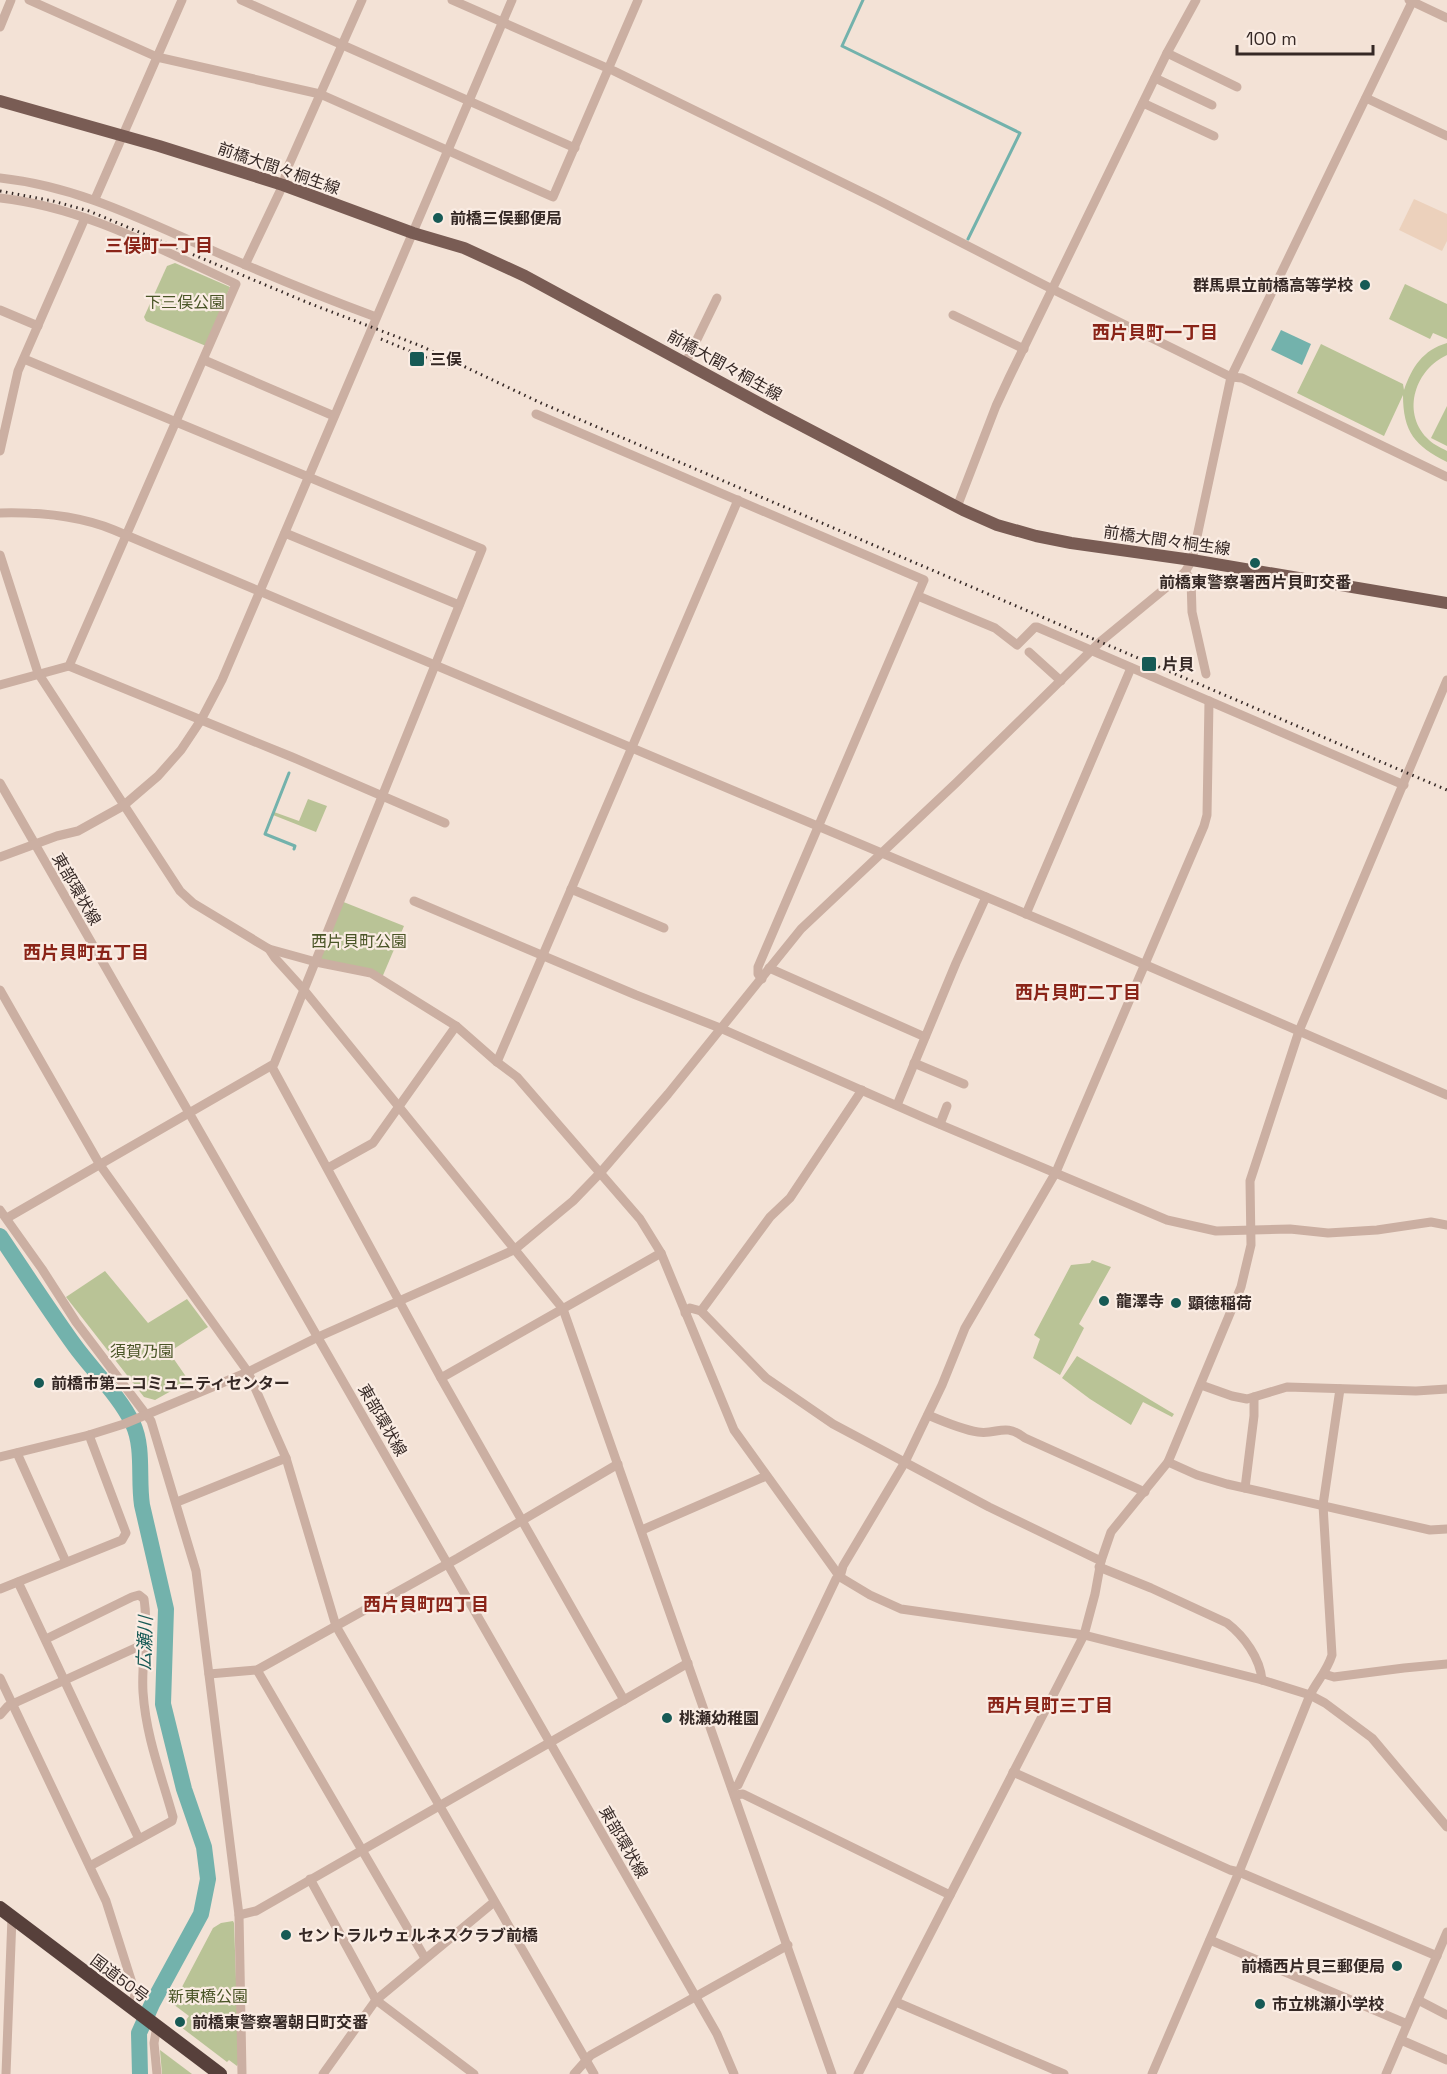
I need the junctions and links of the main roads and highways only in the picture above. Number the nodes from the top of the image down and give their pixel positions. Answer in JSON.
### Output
{"nodes":[{"id":1,"x":0,"y":101,"type":"edge"},
{"id":2,"x":1447,"y":603,"type":"edge"},
{"id":3,"x":0,"y":1908,"type":"edge"},
{"id":4,"x":220,"y":2074,"type":"edge"}],
"edges":[{"from":1,"to":2,"type":"main road","name":"前橋大間々桐生線"},
{"from":3,"to":4,"type":"highway","name":"国道50号"}]}
